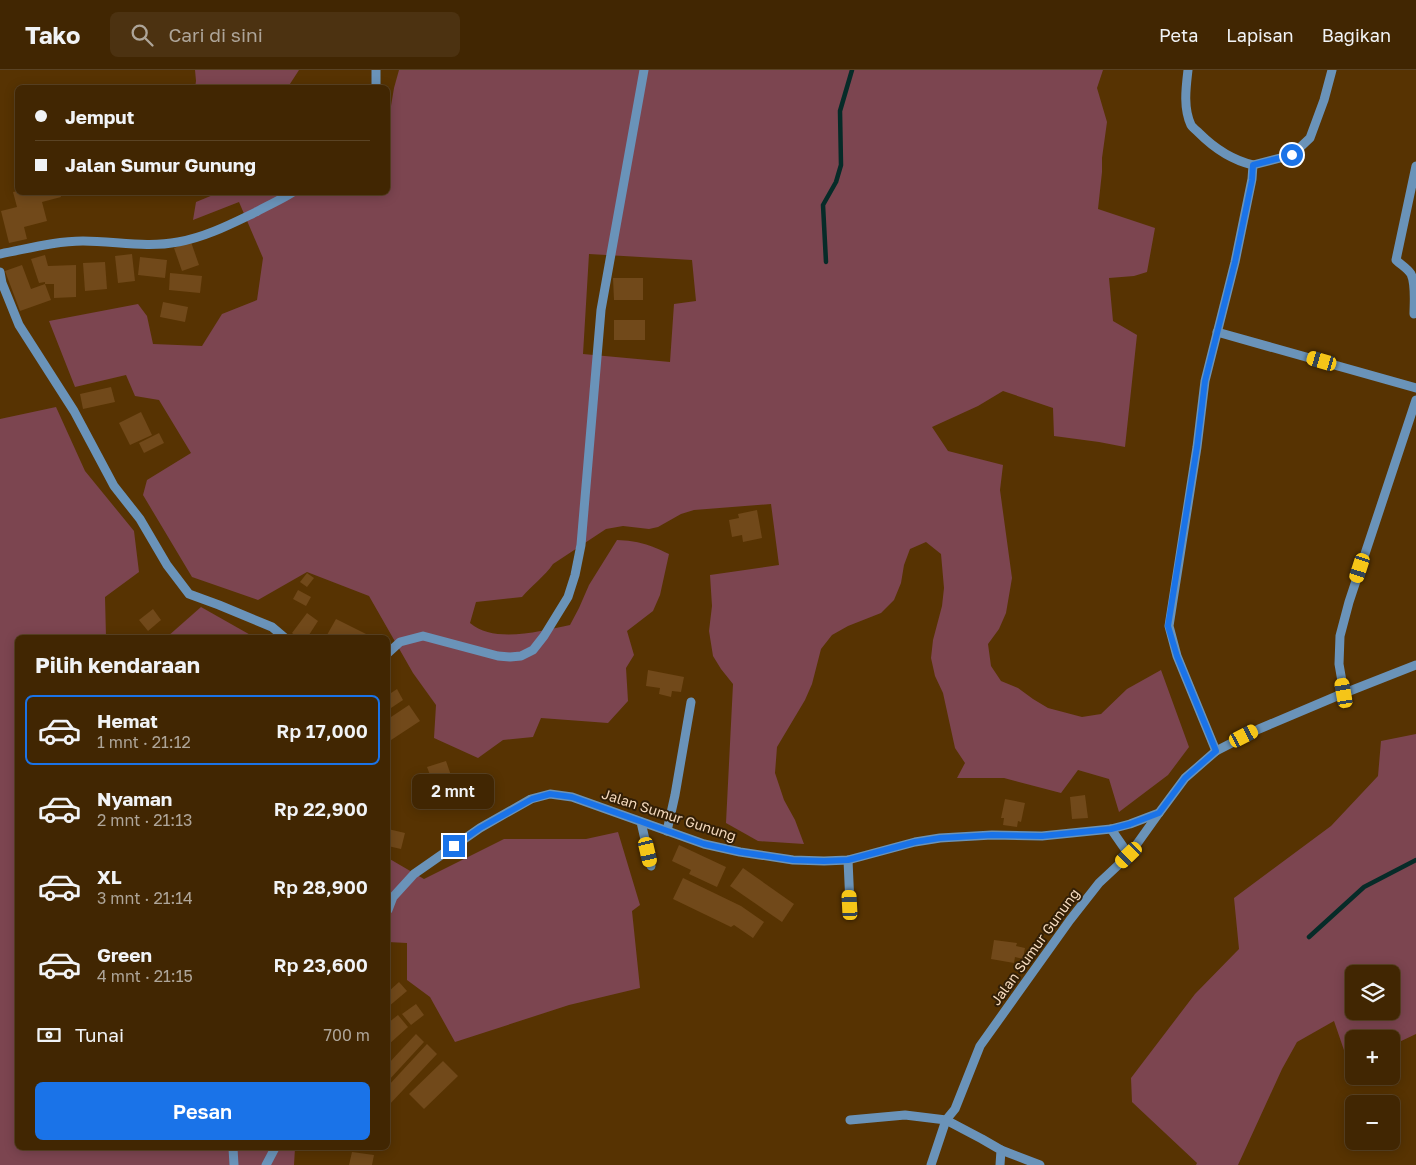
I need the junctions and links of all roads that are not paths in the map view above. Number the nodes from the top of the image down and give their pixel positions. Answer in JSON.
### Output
{"nodes":[{"id":1,"x":376,"y":70,"type":"edge"},
{"id":2,"x":644,"y":70,"type":"edge"},
{"id":3,"x":1188,"y":70,"type":"edge"},
{"id":4,"x":1332,"y":70,"type":"edge"},
{"id":5,"x":376,"y":85,"type":"edge"},
{"id":6,"x":1253,"y":165,"type":"junction"},
{"id":7,"x":1416,"y":166,"type":"edge"},
{"id":8,"x":287,"y":195,"type":"edge"},
{"id":9,"x":0,"y":254,"type":"edge"},
{"id":10,"x":0,"y":272,"type":"edge"},
{"id":11,"x":1414,"y":314,"type":"dead end"},
{"id":12,"x":1217,"y":332,"type":"junction"},
{"id":13,"x":1416,"y":388,"type":"edge"},
{"id":14,"x":1416,"y":400,"type":"edge"},
{"id":15,"x":281,"y":635,"type":"edge"},
{"id":16,"x":390,"y":651,"type":"edge"},
{"id":17,"x":1416,"y":665,"type":"edge"},
{"id":18,"x":1344,"y":693,"type":"junction"},
{"id":19,"x":691,"y":702,"type":"dead end"},
{"id":20,"x":1216,"y":751,"type":"junction"},
{"id":21,"x":1159,"y":813,"type":"junction"},
{"id":22,"x":641,"y":822,"type":"junction"},
{"id":23,"x":1111,"y":829,"type":"junction"},
{"id":24,"x":667,"y":831,"type":"junction"},
{"id":25,"x":1129,"y":855,"type":"junction"},
{"id":26,"x":848,"y":860,"type":"junction"},
{"id":27,"x":652,"y":866,"type":"dead end"},
{"id":28,"x":390,"y":904,"type":"edge"},
{"id":29,"x":850,"y":905,"type":"dead end"},
{"id":30,"x":850,"y":1120,"type":"dead end"},
{"id":31,"x":946,"y":1120,"type":"junction"},
{"id":32,"x":233,"y":1150,"type":"edge"},
{"id":33,"x":274,"y":1150,"type":"edge"},
{"id":34,"x":1001,"y":1150,"type":"junction"},
{"id":35,"x":234,"y":1165,"type":"edge"},
{"id":36,"x":266,"y":1165,"type":"edge"},
{"id":37,"x":931,"y":1165,"type":"edge"},
{"id":38,"x":1000,"y":1165,"type":"edge"},
{"id":39,"x":1040,"y":1165,"type":"edge"}],
"edges":[{"from":1,"to":5,"type":"street"},
{"from":2,"to":16,"type":"street"},
{"from":3,"to":6,"type":"street"},
{"from":4,"to":6,"type":"street"},
{"from":6,"to":12,"type":"street"},
{"from":7,"to":11,"type":"street"},
{"from":8,"to":9,"type":"street"},
{"from":10,"to":15,"type":"street"},
{"from":12,"to":13,"type":"street"},
{"from":12,"to":20,"type":"street"},
{"from":14,"to":18,"type":"street"},
{"from":17,"to":18,"type":"street","name":"Jalan Sumur Gunung"},
{"from":18,"to":20,"type":"street","name":"Jalan Sumur Gunung"},
{"from":19,"to":24,"type":"street"},
{"from":20,"to":21,"type":"street","name":"Jalan Sumur Gunung"},
{"from":21,"to":23,"type":"street","name":"Jalan Sumur Gunung"},
{"from":21,"to":25,"type":"street","name":"Jalan Sumur Gunung"},
{"from":22,"to":24,"type":"street","name":"Jalan Sumur Gunung"},
{"from":22,"to":27,"type":"street"},
{"from":22,"to":28,"type":"street","name":"Jalan Sumur Gunung"},
{"from":23,"to":25,"type":"street"},
{"from":23,"to":26,"type":"street","name":"Jalan Sumur Gunung"},
{"from":24,"to":26,"type":"street","name":"Jalan Sumur Gunung"},
{"from":25,"to":31,"type":"street","name":"Jalan Sumur Gunung"},
{"from":26,"to":29,"type":"street"},
{"from":30,"to":31,"type":"street"},
{"from":31,"to":34,"type":"street"},
{"from":31,"to":37,"type":"street","name":"Jalan Sumur Gunung"},
{"from":32,"to":35,"type":"street"},
{"from":33,"to":36,"type":"street"},
{"from":34,"to":38,"type":"street"},
{"from":34,"to":39,"type":"street"}]}
